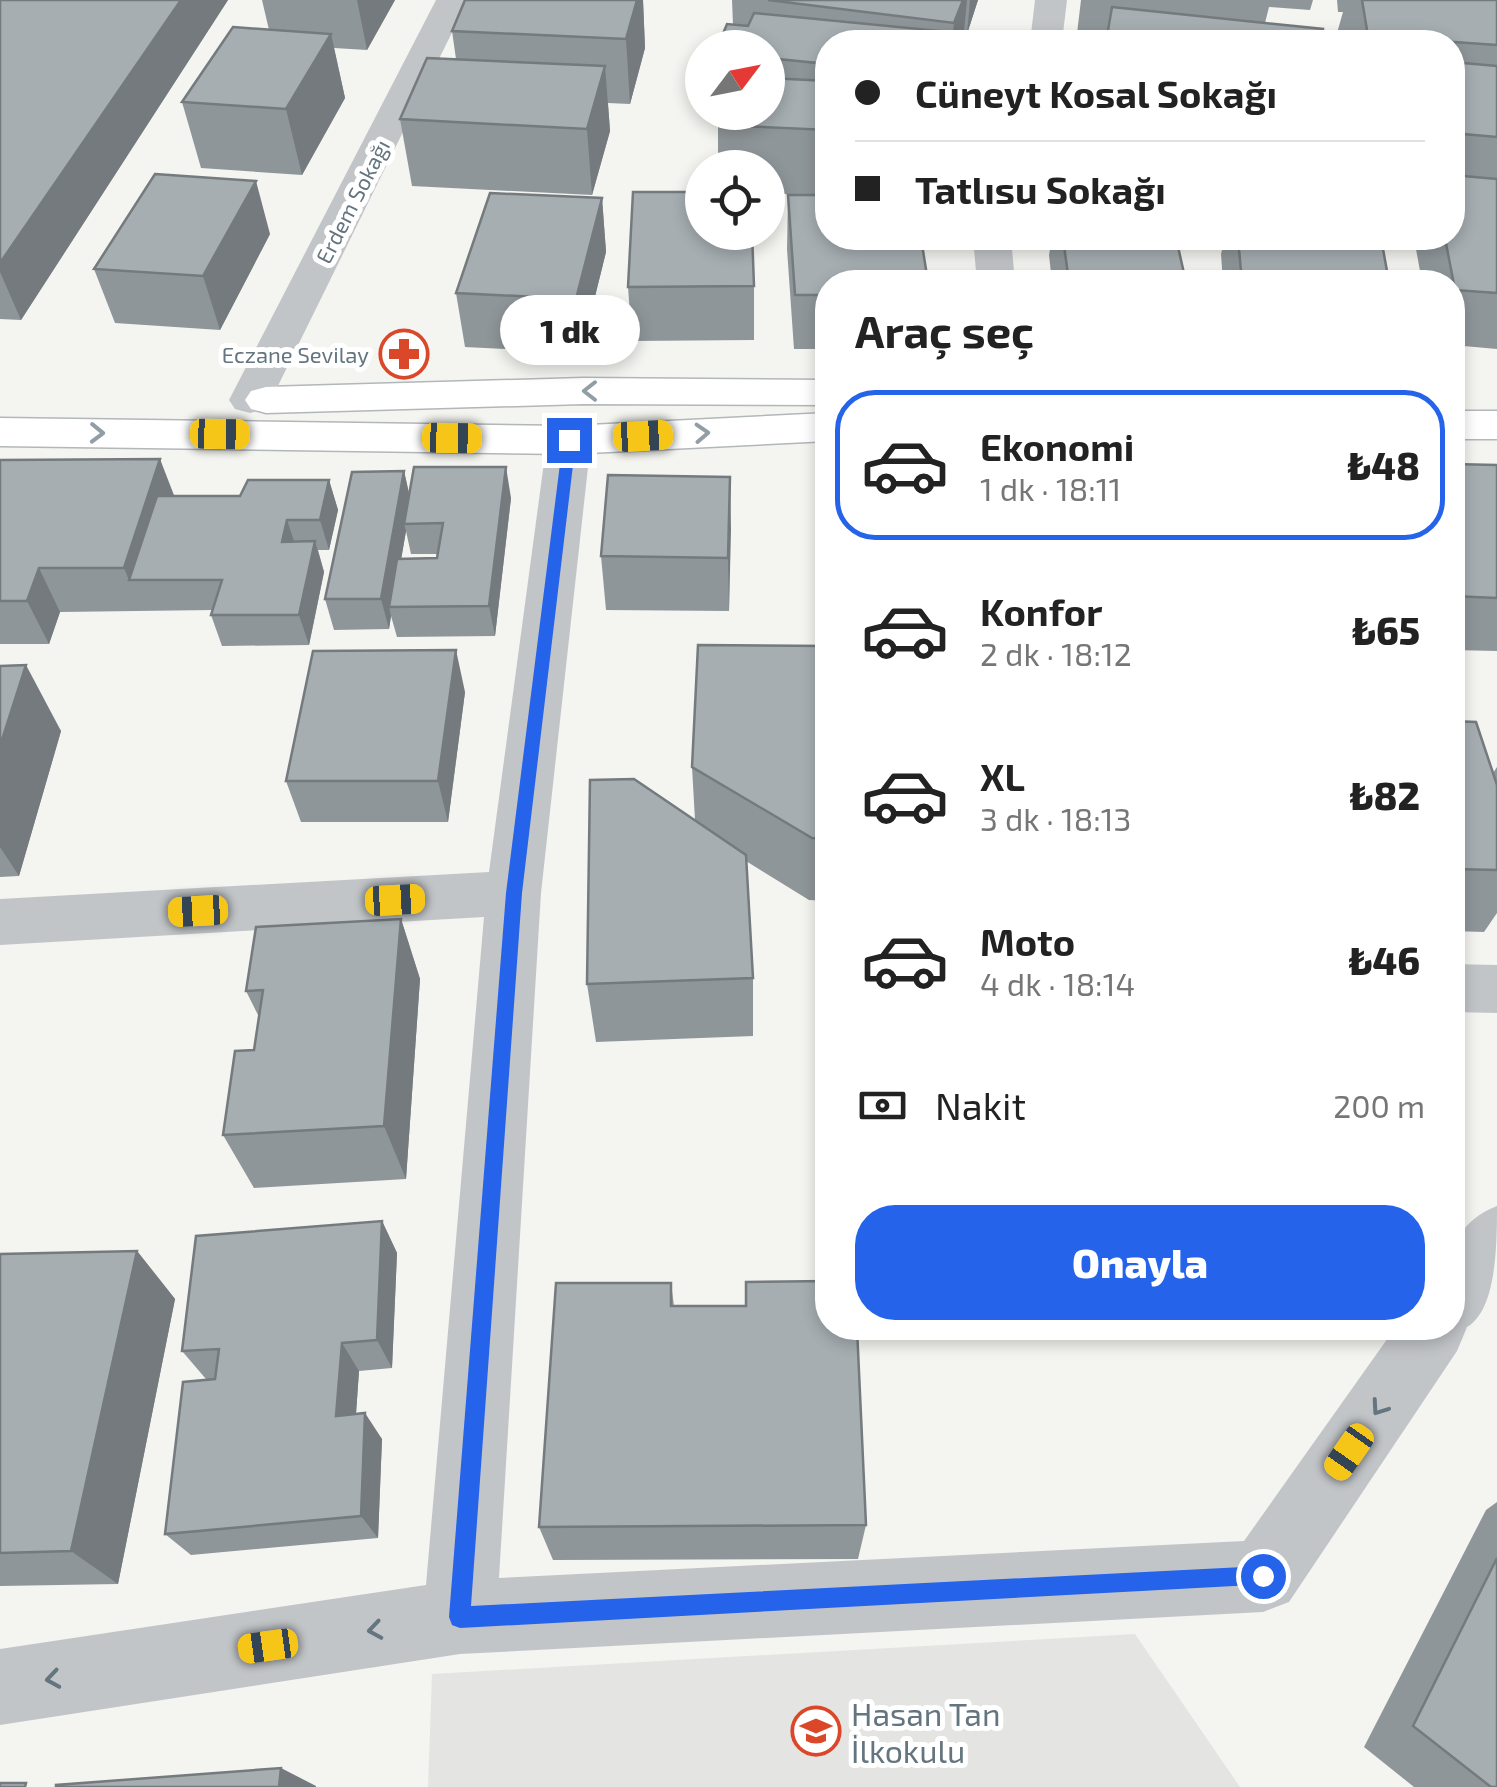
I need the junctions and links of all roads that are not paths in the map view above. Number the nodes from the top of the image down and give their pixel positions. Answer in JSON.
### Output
{"nodes":[{"id":1,"x":452,"y":0,"type":"edge"},
{"id":2,"x":1051,"y":0,"type":"edge"},
{"id":3,"x":1047,"y":30,"type":"edge"},
{"id":4,"x":815,"y":393,"type":"edge"},
{"id":5,"x":1465,"y":399,"type":"edge"},
{"id":6,"x":1497,"y":399,"type":"edge"},
{"id":7,"x":250,"y":400,"type":"junction"},
{"id":8,"x":0,"y":402,"type":"edge"},
{"id":9,"x":1465,"y":425,"type":"edge"},
{"id":10,"x":1497,"y":426,"type":"edge"},
{"id":11,"x":815,"y":428,"type":"edge"},
{"id":12,"x":0,"y":432,"type":"edge"},
{"id":13,"x":569,"y":440,"type":"junction"},
{"id":14,"x":514,"y":893,"type":"junction"},
{"id":15,"x":0,"y":922,"type":"edge"},
{"id":16,"x":1465,"y":988,"type":"edge"},
{"id":17,"x":1497,"y":989,"type":"edge"},
{"id":18,"x":1497,"y":1236,"type":"edge"},
{"id":19,"x":1465,"y":1282,"type":"edge"},
{"id":20,"x":1426,"y":1340,"type":"edge"},
{"id":21,"x":460,"y":1617,"type":"junction"},
{"id":22,"x":0,"y":1688,"type":"edge"}],
"edges":[{"from":1,"to":7,"type":"street","name":"Erdem Sokağı"},
{"from":2,"to":3,"type":"street"},
{"from":4,"to":7,"type":"main road","one_way":true},
{"from":5,"to":6,"type":"main road"},
{"from":7,"to":8,"type":"main road"},
{"from":9,"to":10,"type":"main road"},
{"from":13,"to":11,"type":"main road","one_way":true},
{"from":12,"to":13,"type":"main road","one_way":true},
{"from":13,"to":14,"type":"street"},
{"from":14,"to":15,"type":"street"},
{"from":14,"to":21,"type":"street"},
{"from":16,"to":17,"type":"street"},
{"from":18,"to":19,"type":"street"},
{"from":20,"to":21,"type":"street","one_way":true},
{"from":21,"to":22,"type":"street","one_way":true}]}
